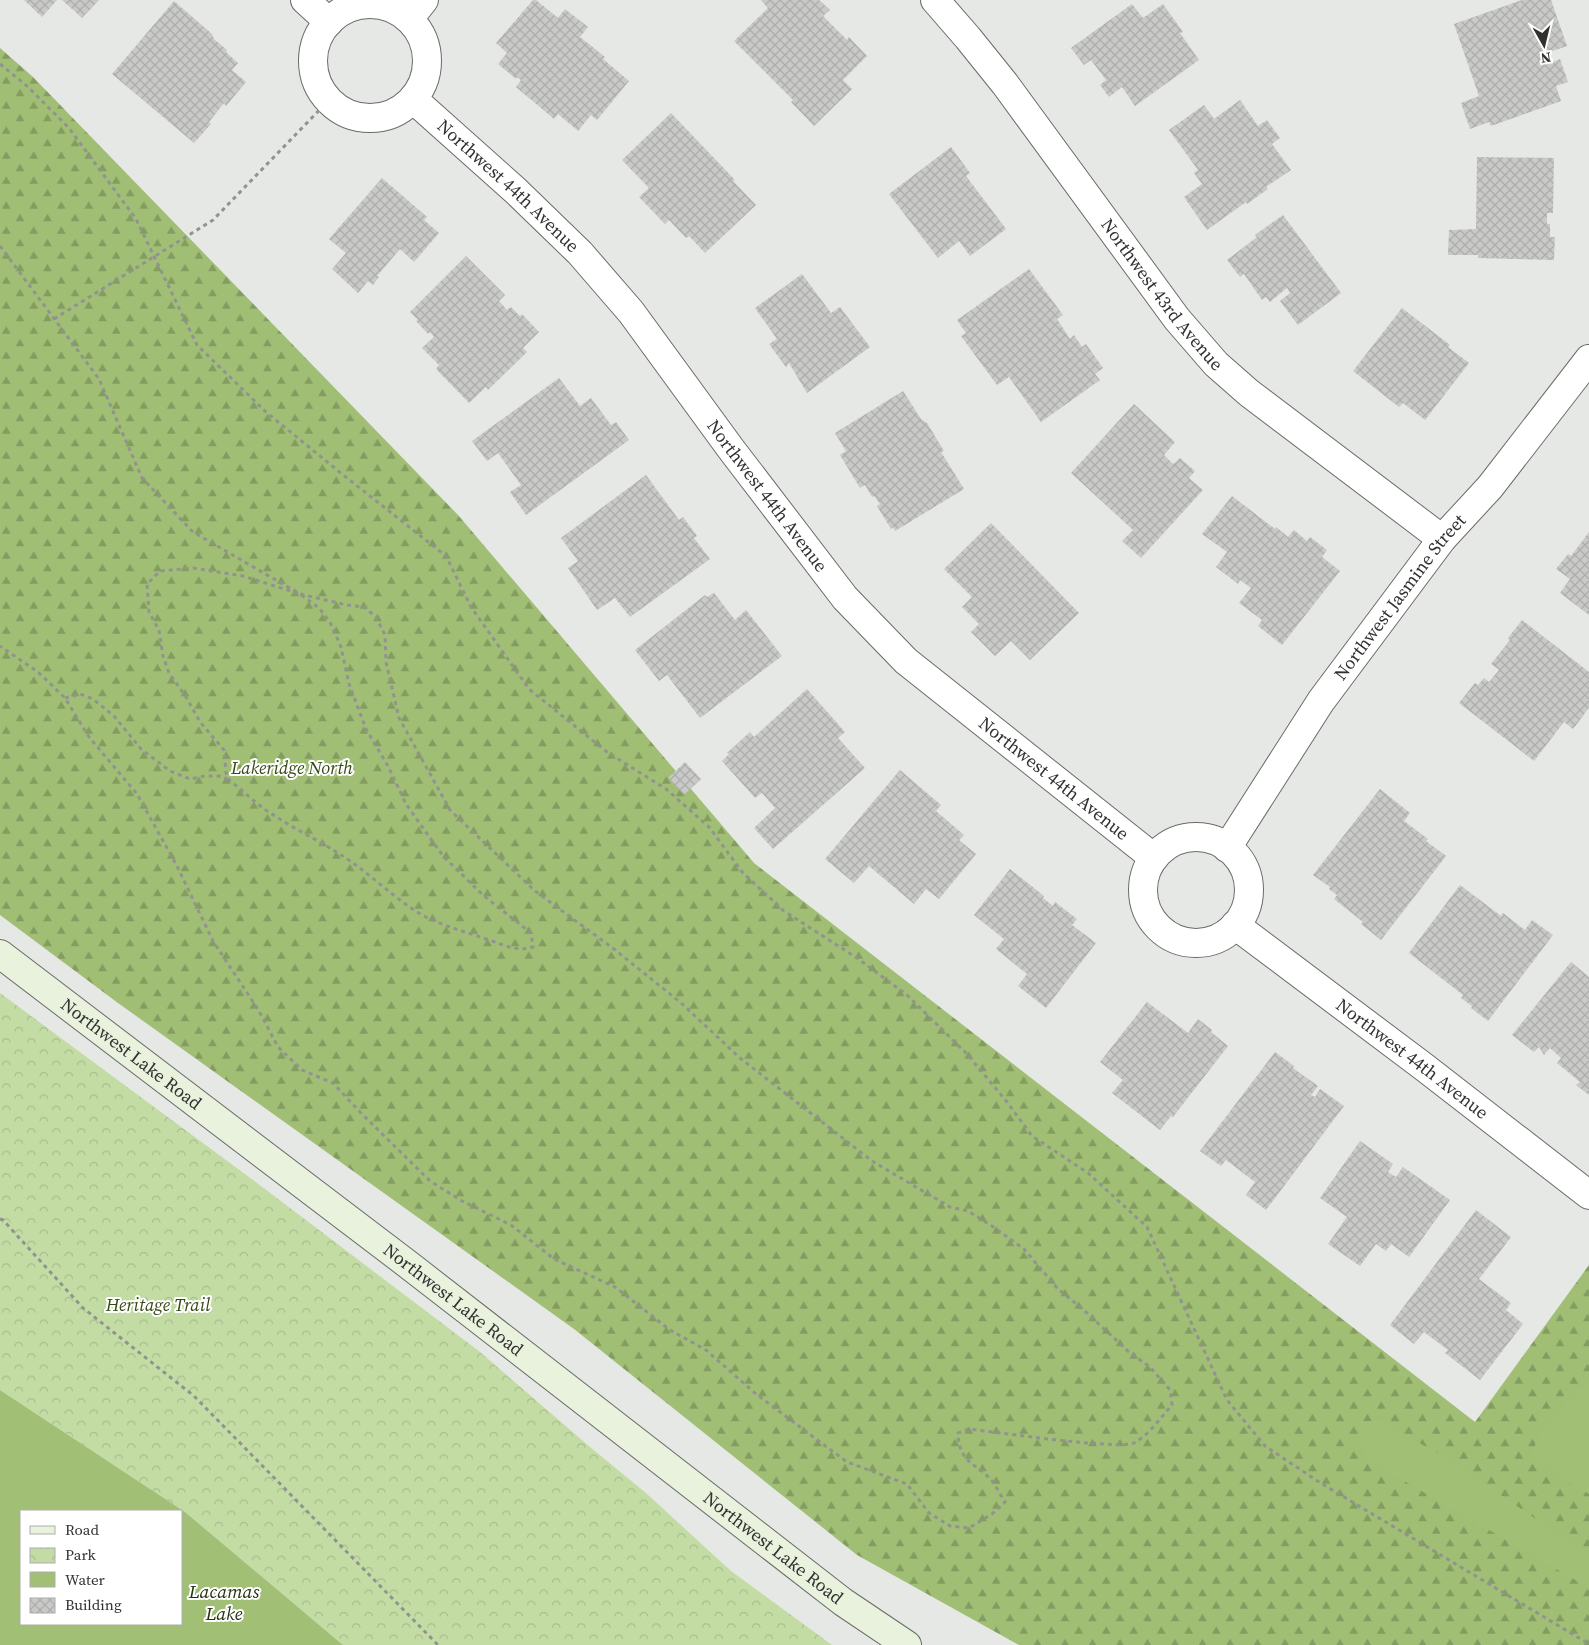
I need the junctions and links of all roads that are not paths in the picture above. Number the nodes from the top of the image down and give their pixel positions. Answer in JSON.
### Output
{"nodes":[{"id":1,"x":305,"y":0,"type":"edge"},
{"id":2,"x":935,"y":0,"type":"edge"},
{"id":3,"x":417,"y":10,"type":"edge"},
{"id":4,"x":329,"y":22,"type":"junction"},
{"id":5,"x":413,"y":99,"type":"junction"},
{"id":6,"x":1589,"y":358,"type":"edge"},
{"id":7,"x":1442,"y":539,"type":"junction"},
{"id":8,"x":1227,"y":848,"type":"junction"},
{"id":9,"x":1154,"y":858,"type":"junction"},
{"id":10,"x":1235,"y":925,"type":"junction"},
{"id":11,"x":0,"y":954,"type":"edge"},
{"id":12,"x":1589,"y":1195,"type":"edge"},
{"id":13,"x":907,"y":1645,"type":"edge"}],
"edges":[{"from":1,"to":4,"type":"street"},
{"from":2,"to":7,"type":"street","name":"Northwest 43rd Avenue"},
{"from":3,"to":4,"type":"street"},
{"from":3,"to":5,"type":"street"},
{"from":4,"to":5,"type":"street"},
{"from":5,"to":9,"type":"street","name":"Northwest 44th Avenue"},
{"from":6,"to":7,"type":"street","name":"Northwest Jasmine Street"},
{"from":7,"to":8,"type":"street","name":"Northwest Jasmine Street"},
{"from":8,"to":9,"type":"street"},
{"from":8,"to":10,"type":"street"},
{"from":9,"to":10,"type":"street"},
{"from":10,"to":12,"type":"street","name":"Northwest 44th Avenue"},
{"from":11,"to":13,"type":"main road","name":"Northwest Lake Road"}]}
